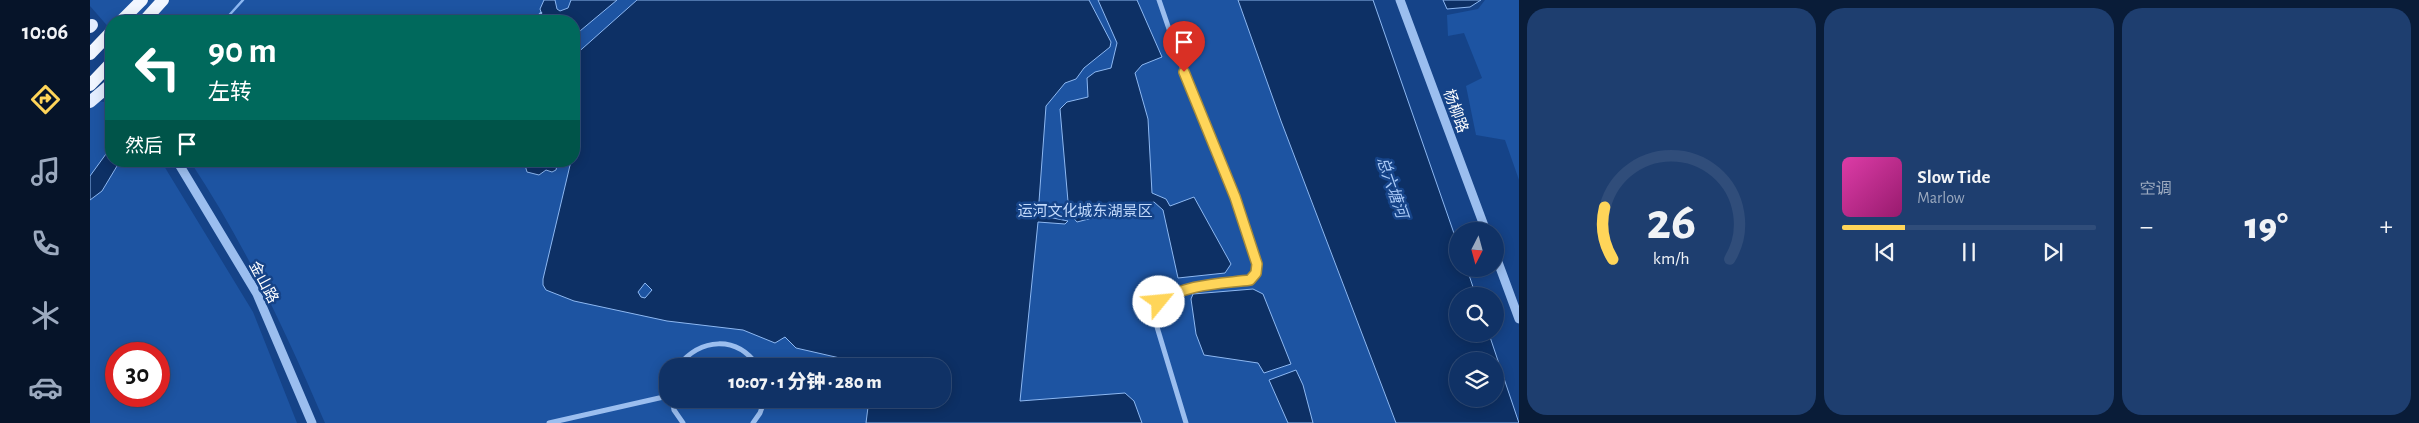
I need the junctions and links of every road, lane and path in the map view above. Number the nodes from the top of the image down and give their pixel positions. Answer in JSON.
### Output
{"nodes":[{"id":1,"x":163,"y":0,"type":"edge"},
{"id":2,"x":1159,"y":0,"type":"edge"},
{"id":3,"x":1400,"y":0,"type":"edge"},
{"id":4,"x":138,"y":4,"type":"edge"},
{"id":5,"x":126,"y":15,"type":"edge"},
{"id":6,"x":150,"y":15,"type":"edge"},
{"id":7,"x":105,"y":35,"type":"edge"},
{"id":8,"x":105,"y":37,"type":"edge"},
{"id":9,"x":90,"y":48,"type":"edge"},
{"id":10,"x":90,"y":54,"type":"edge"},
{"id":11,"x":105,"y":62,"type":"edge"},
{"id":12,"x":105,"y":69,"type":"edge"},
{"id":13,"x":90,"y":76,"type":"edge"},
{"id":14,"x":90,"y":85,"type":"edge"},
{"id":15,"x":105,"y":89,"type":"edge"},
{"id":16,"x":90,"y":102,"type":"edge"},
{"id":17,"x":181,"y":167,"type":"edge"},
{"id":18,"x":1483,"y":222,"type":"edge"},
{"id":19,"x":1504,"y":278,"type":"edge"},
{"id":20,"x":1519,"y":319,"type":"edge"},
{"id":21,"x":684,"y":358,"type":"edge"},
{"id":22,"x":752,"y":358,"type":"edge"},
{"id":23,"x":659,"y":398,"type":"edge"},
{"id":24,"x":674,"y":408,"type":"edge"},
{"id":25,"x":762,"y":408,"type":"edge"},
{"id":26,"x":312,"y":423,"type":"edge"},
{"id":27,"x":549,"y":423,"type":"edge"},
{"id":28,"x":683,"y":423,"type":"edge"},
{"id":29,"x":753,"y":423,"type":"edge"},
{"id":30,"x":1186,"y":423,"type":"edge"}],
"edges":[{"from":1,"to":6,"type":"highway"},
{"from":2,"to":30,"type":"street"},
{"from":3,"to":18,"type":"street","name":"杨柳路"},
{"from":4,"to":5,"type":"highway"},
{"from":7,"to":9,"type":"highway"},
{"from":8,"to":10,"type":"highway"},
{"from":11,"to":13,"type":"highway"},
{"from":12,"to":14,"type":"highway"},
{"from":15,"to":16,"type":"main road"},
{"from":17,"to":26,"type":"street","name":"金山路"},
{"from":19,"to":20,"type":"street"},
{"from":21,"to":22,"type":"street"},
{"from":23,"to":27,"type":"street"},
{"from":24,"to":28,"type":"street"},
{"from":25,"to":29,"type":"street"}]}
